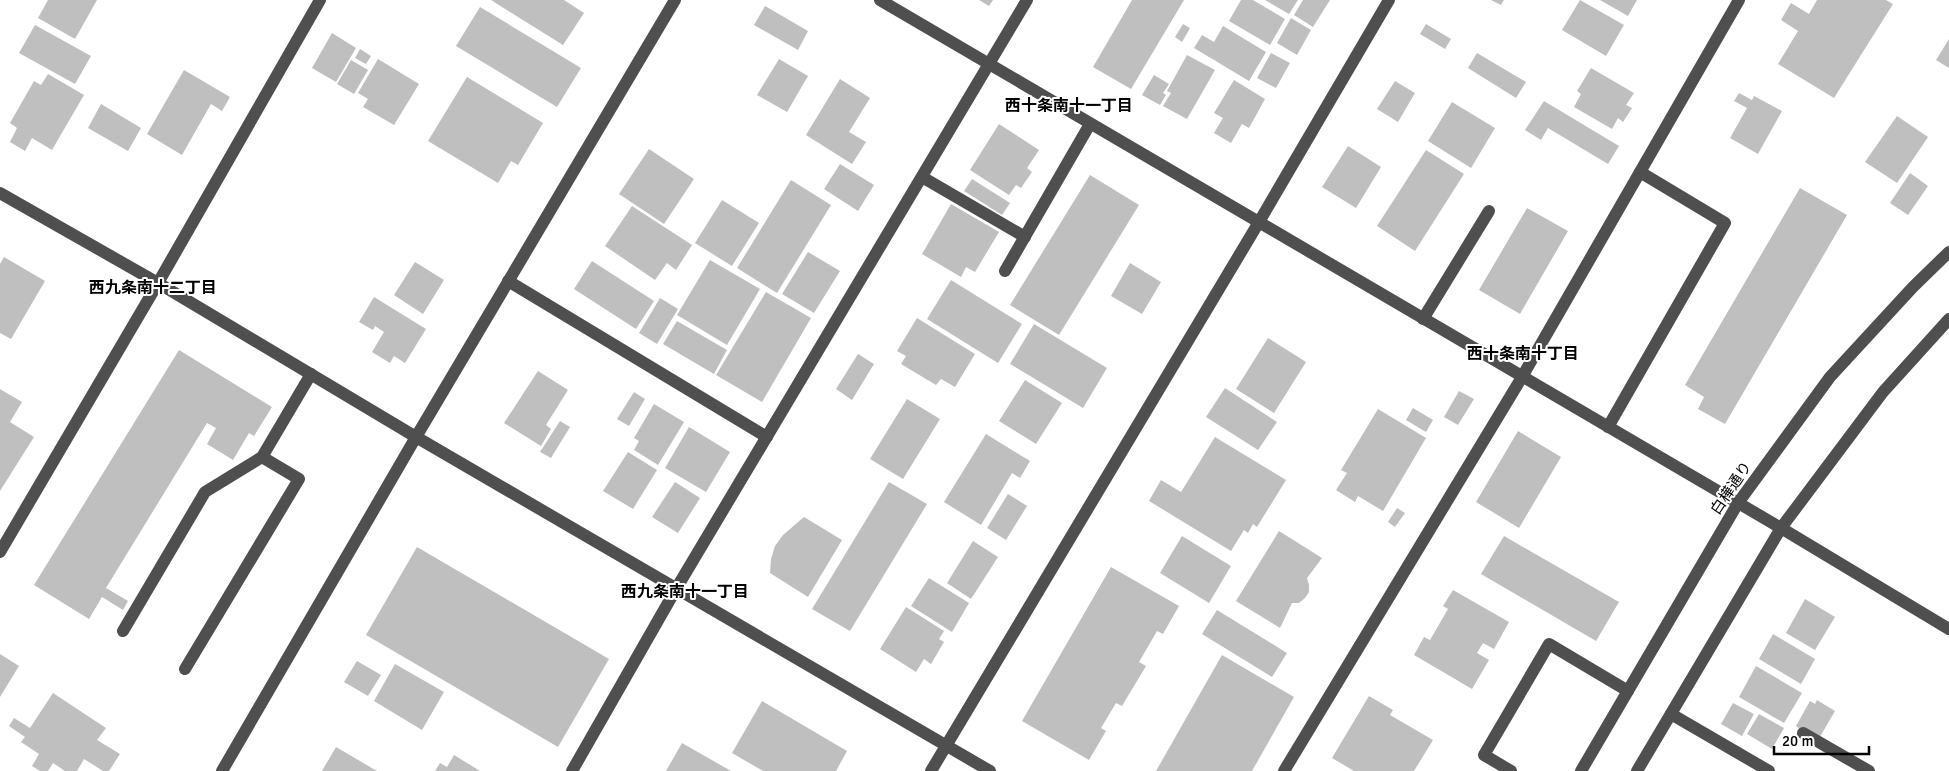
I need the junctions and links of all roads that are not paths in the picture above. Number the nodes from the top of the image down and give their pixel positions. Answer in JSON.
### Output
{"nodes":[{"id":1,"x":320,"y":0,"type":"edge"},
{"id":2,"x":675,"y":0,"type":"edge"},
{"id":3,"x":880,"y":0,"type":"edge"},
{"id":4,"x":1027,"y":0,"type":"edge"},
{"id":5,"x":1389,"y":0,"type":"edge"},
{"id":6,"x":1739,"y":0,"type":"edge"},
{"id":7,"x":989,"y":65,"type":"junction"},
{"id":8,"x":1090,"y":124,"type":"junction"},
{"id":9,"x":1640,"y":172,"type":"junction"},
{"id":10,"x":922,"y":177,"type":"junction"},
{"id":11,"x":0,"y":193,"type":"edge"},
{"id":12,"x":1489,"y":211,"type":"dead end"},
{"id":13,"x":1259,"y":222,"type":"junction"},
{"id":14,"x":1025,"y":237,"type":"junction"},
{"id":15,"x":1949,"y":252,"type":"edge"},
{"id":16,"x":1005,"y":271,"type":"dead end"},
{"id":17,"x":508,"y":281,"type":"junction"},
{"id":18,"x":158,"y":283,"type":"junction"},
{"id":19,"x":1423,"y":319,"type":"junction"},
{"id":20,"x":1949,"y":319,"type":"edge"},
{"id":21,"x":311,"y":374,"type":"junction"},
{"id":22,"x":1522,"y":378,"type":"junction"},
{"id":23,"x":1608,"y":427,"type":"junction"},
{"id":24,"x":416,"y":437,"type":"junction"},
{"id":25,"x":767,"y":437,"type":"junction"},
{"id":26,"x":262,"y":457,"type":"junction"},
{"id":27,"x":1738,"y":503,"type":"junction"},
{"id":28,"x":1780,"y":528,"type":"junction"},
{"id":29,"x":0,"y":552,"type":"edge"},
{"id":30,"x":676,"y":589,"type":"junction"},
{"id":31,"x":1949,"y":629,"type":"edge"},
{"id":32,"x":123,"y":631,"type":"dead end"},
{"id":33,"x":185,"y":669,"type":"dead end"},
{"id":34,"x":1628,"y":691,"type":"junction"},
{"id":35,"x":1671,"y":714,"type":"junction"},
{"id":36,"x":1803,"y":733,"type":"dead end"},
{"id":37,"x":946,"y":746,"type":"junction"},
{"id":38,"x":222,"y":771,"type":"edge"},
{"id":39,"x":572,"y":771,"type":"edge"},
{"id":40,"x":931,"y":771,"type":"edge"},
{"id":41,"x":990,"y":771,"type":"edge"},
{"id":42,"x":1284,"y":771,"type":"edge"},
{"id":43,"x":1511,"y":771,"type":"edge"},
{"id":44,"x":1581,"y":771,"type":"edge"},
{"id":45,"x":1637,"y":771,"type":"edge"},
{"id":46,"x":1770,"y":771,"type":"edge"},
{"id":47,"x":1869,"y":771,"type":"edge"}],
"edges":[{"from":1,"to":18,"type":"street"},
{"from":2,"to":17,"type":"street"},
{"from":3,"to":7,"type":"street"},
{"from":4,"to":7,"type":"street"},
{"from":5,"to":13,"type":"street"},
{"from":6,"to":9,"type":"street"},
{"from":7,"to":8,"type":"street"},
{"from":7,"to":10,"type":"street"},
{"from":8,"to":13,"type":"street"},
{"from":8,"to":14,"type":"street"},
{"from":9,"to":22,"type":"street"},
{"from":9,"to":23,"type":"street"},
{"from":10,"to":14,"type":"street"},
{"from":10,"to":25,"type":"street"},
{"from":11,"to":18,"type":"street"},
{"from":12,"to":19,"type":"street"},
{"from":13,"to":19,"type":"street"},
{"from":13,"to":37,"type":"street"},
{"from":14,"to":16,"type":"street"},
{"from":15,"to":27,"type":"street","name":"白樺通り"},
{"from":17,"to":24,"type":"street"},
{"from":17,"to":25,"type":"street"},
{"from":18,"to":21,"type":"street"},
{"from":18,"to":29,"type":"street"},
{"from":19,"to":22,"type":"street"},
{"from":20,"to":28,"type":"street"},
{"from":21,"to":24,"type":"street"},
{"from":21,"to":26,"type":"street"},
{"from":22,"to":23,"type":"street"},
{"from":22,"to":42,"type":"street"},
{"from":23,"to":27,"type":"street"},
{"from":24,"to":30,"type":"street"},
{"from":24,"to":38,"type":"street"},
{"from":25,"to":30,"type":"street"},
{"from":26,"to":32,"type":"street"},
{"from":26,"to":33,"type":"street"},
{"from":27,"to":28,"type":"street"},
{"from":27,"to":34,"type":"street","name":"白樺通り"},
{"from":28,"to":31,"type":"street"},
{"from":28,"to":35,"type":"street"},
{"from":30,"to":37,"type":"street"},
{"from":30,"to":39,"type":"street"},
{"from":34,"to":43,"type":"street"},
{"from":34,"to":44,"type":"street","name":"白樺通り"},
{"from":35,"to":45,"type":"street"},
{"from":35,"to":46,"type":"street"},
{"from":36,"to":47,"type":"street"},
{"from":37,"to":40,"type":"street"},
{"from":37,"to":41,"type":"street"}]}
